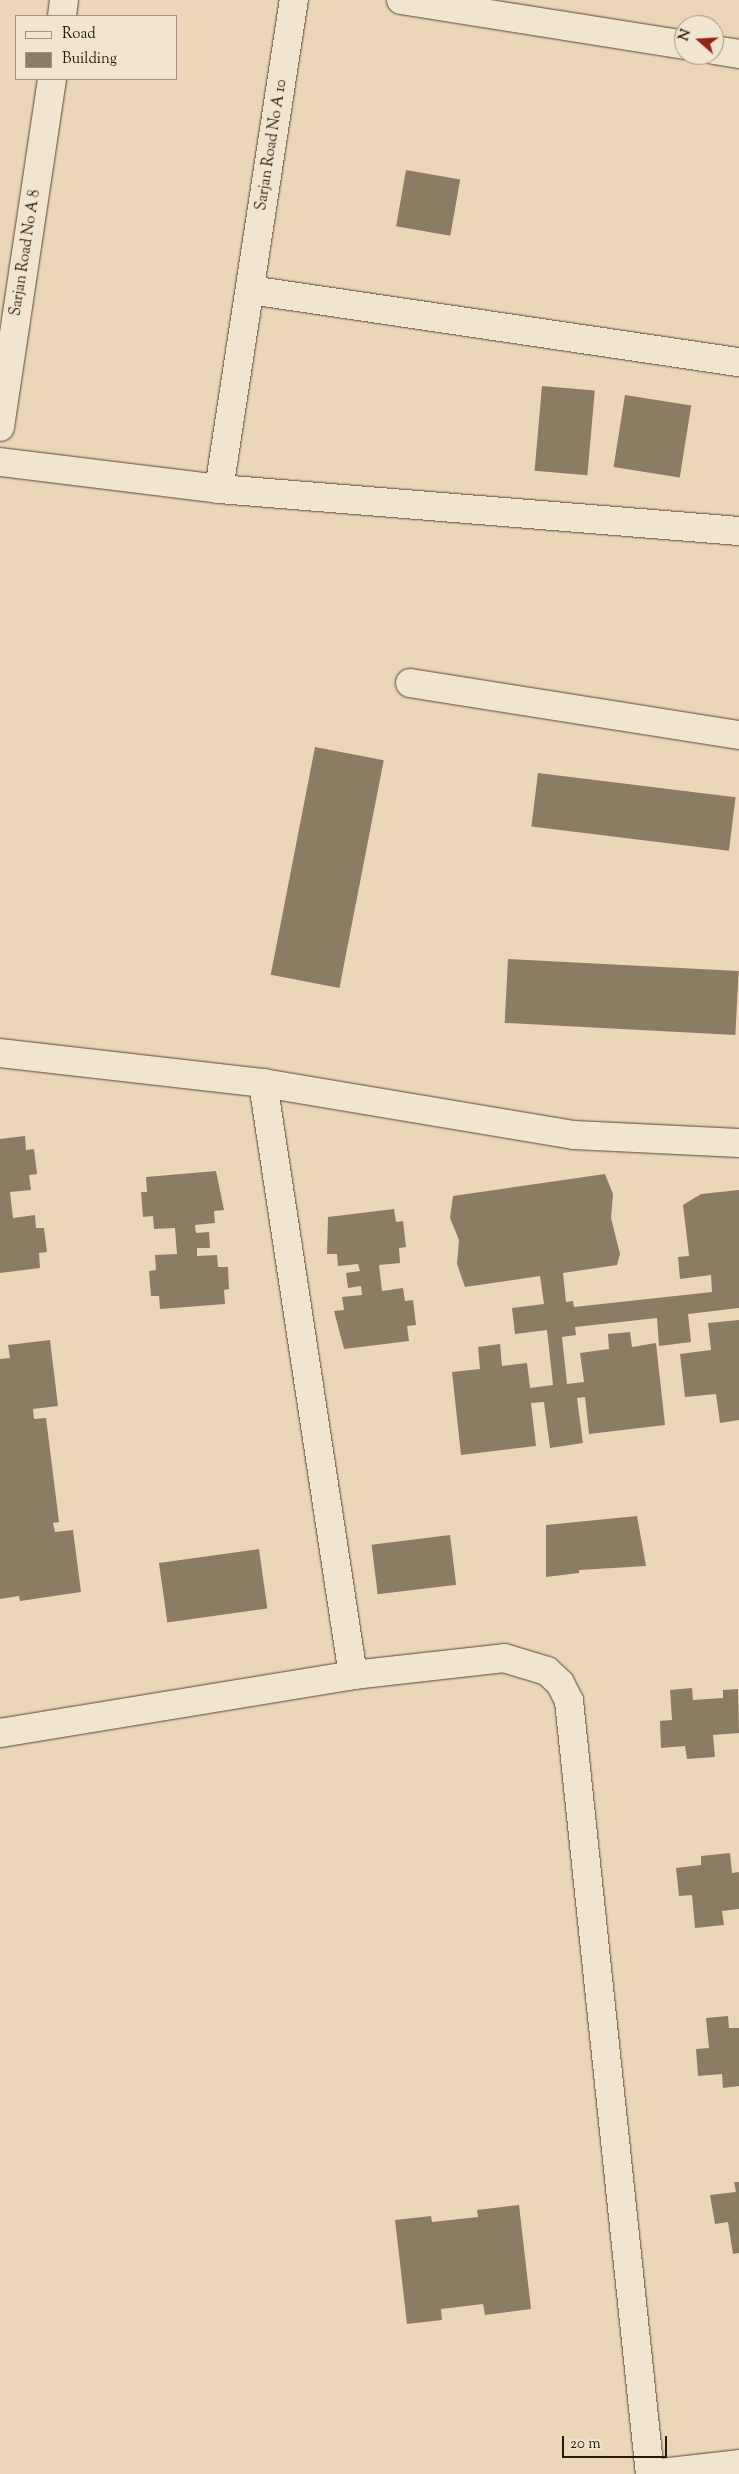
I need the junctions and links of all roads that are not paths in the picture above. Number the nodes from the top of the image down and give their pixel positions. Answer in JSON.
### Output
{"nodes":[{"id":1,"x":64,"y":0,"type":"edge"},
{"id":2,"x":294,"y":0,"type":"edge"},
{"id":3,"x":401,"y":0,"type":"edge"},
{"id":4,"x":62,"y":15,"type":"edge"},
{"id":5,"x":674,"y":43,"type":"edge"},
{"id":6,"x":724,"y":52,"type":"edge"},
{"id":7,"x":739,"y":54,"type":"edge"},
{"id":8,"x":52,"y":80,"type":"edge"},
{"id":9,"x":250,"y":290,"type":"junction"},
{"id":10,"x":739,"y":362,"type":"edge"},
{"id":11,"x":0,"y":427,"type":"edge"},
{"id":12,"x":0,"y":462,"type":"edge"},
{"id":13,"x":219,"y":489,"type":"junction"},
{"id":14,"x":739,"y":531,"type":"edge"},
{"id":15,"x":410,"y":683,"type":"dead end"},
{"id":16,"x":739,"y":735,"type":"edge"},
{"id":17,"x":0,"y":1053,"type":"edge"},
{"id":18,"x":263,"y":1083,"type":"junction"},
{"id":19,"x":739,"y":1143,"type":"edge"},
{"id":20,"x":353,"y":1675,"type":"junction"},
{"id":21,"x":0,"y":1733,"type":"edge"},
{"id":22,"x":739,"y":2464,"type":"edge"},
{"id":23,"x":650,"y":2474,"type":"edge"}],
"edges":[{"from":1,"to":4,"type":"street"},
{"from":2,"to":9,"type":"street","name":"Sarjan Road No A 10"},
{"from":3,"to":5,"type":"street"},
{"from":6,"to":7,"type":"street"},
{"from":8,"to":11,"type":"street","name":"Sarjan Road No A 8"},
{"from":9,"to":10,"type":"street"},
{"from":9,"to":13,"type":"street","name":"Sarjan Road No A 10"},
{"from":12,"to":13,"type":"street"},
{"from":13,"to":14,"type":"street"},
{"from":15,"to":16,"type":"street"},
{"from":17,"to":18,"type":"street"},
{"from":18,"to":19,"type":"street"},
{"from":18,"to":20,"type":"street"},
{"from":20,"to":21,"type":"street"},
{"from":20,"to":23,"type":"street"},
{"from":22,"to":23,"type":"street"}]}
